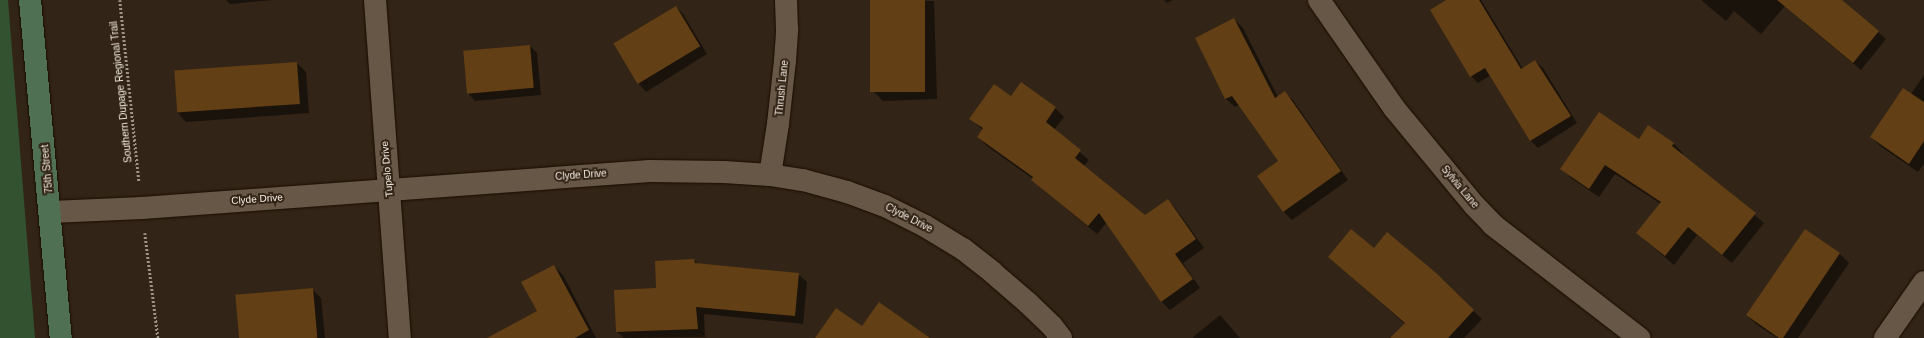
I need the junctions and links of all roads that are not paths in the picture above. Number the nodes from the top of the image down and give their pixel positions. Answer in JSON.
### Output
{"nodes":[{"id":1,"x":30,"y":0,"type":"edge"},
{"id":2,"x":375,"y":0,"type":"edge"},
{"id":3,"x":786,"y":0,"type":"edge"},
{"id":4,"x":1319,"y":0,"type":"edge"},
{"id":5,"x":770,"y":175,"type":"junction"},
{"id":6,"x":389,"y":189,"type":"junction"},
{"id":7,"x":51,"y":212,"type":"junction"},
{"id":8,"x":1924,"y":282,"type":"edge"},
{"id":9,"x":61,"y":338,"type":"edge"},
{"id":10,"x":400,"y":338,"type":"edge"},
{"id":11,"x":1061,"y":338,"type":"edge"},
{"id":12,"x":1639,"y":338,"type":"edge"},
{"id":13,"x":1885,"y":338,"type":"edge"}],
"edges":[{"from":1,"to":7,"type":"main road","name":"75th Street"},
{"from":2,"to":6,"type":"street","name":"Tupelo Drive"},
{"from":3,"to":5,"type":"street","name":"Thrush Lane"},
{"from":4,"to":12,"type":"street","name":"Sylvia Lane"},
{"from":5,"to":6,"type":"street","name":"Clyde Drive"},
{"from":5,"to":11,"type":"street","name":"Clyde Drive"},
{"from":6,"to":7,"type":"street","name":"Clyde Drive"},
{"from":6,"to":10,"type":"street","name":"Tupelo Drive"},
{"from":7,"to":9,"type":"main road","name":"75th Street"},
{"from":8,"to":13,"type":"street"}]}
